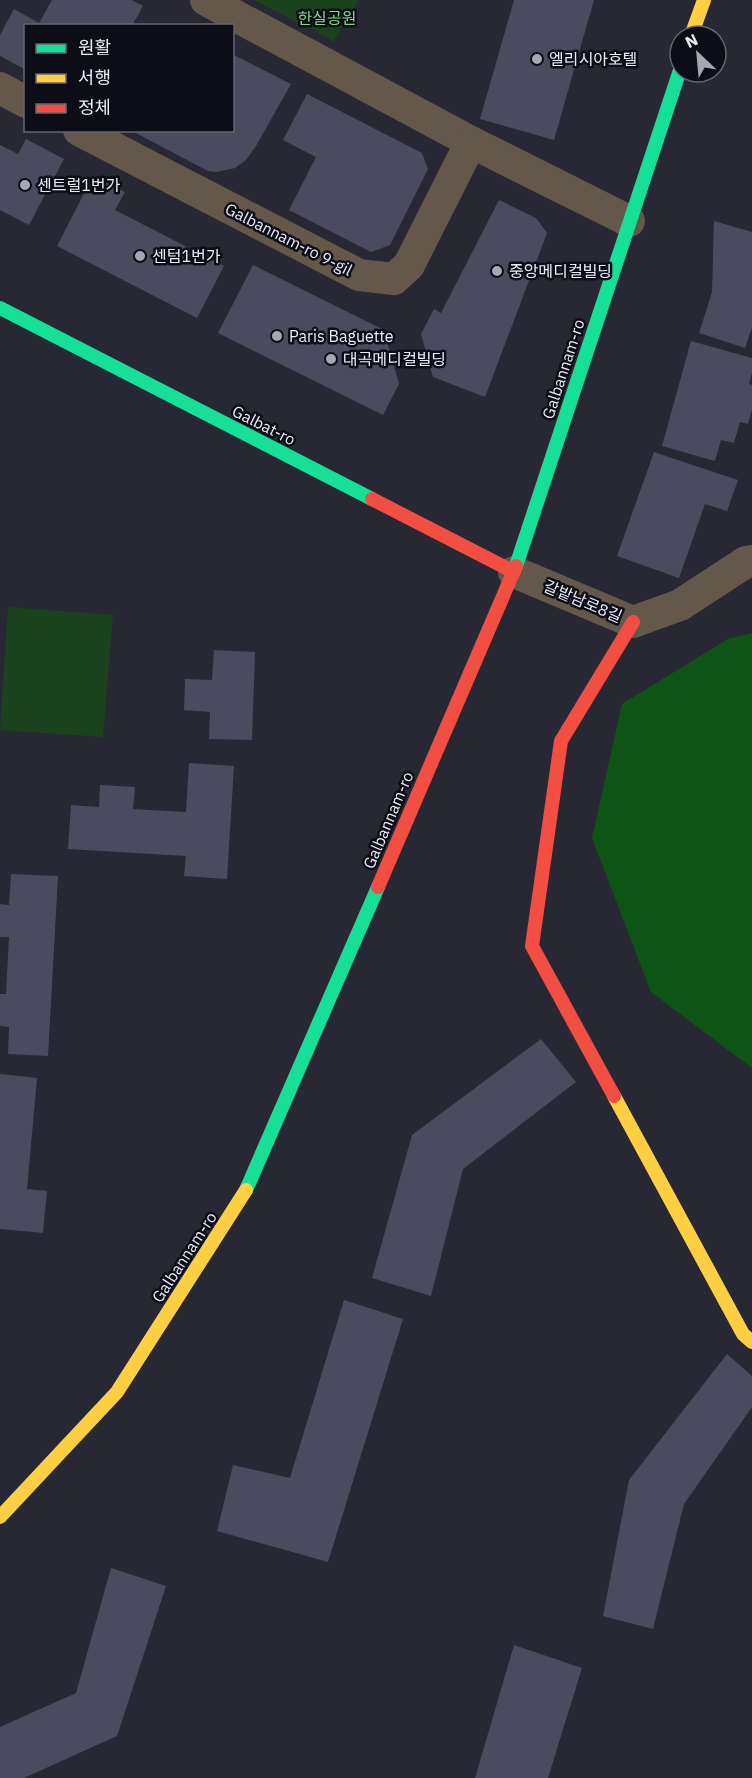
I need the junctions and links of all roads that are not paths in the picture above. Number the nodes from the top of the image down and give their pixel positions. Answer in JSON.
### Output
{"nodes":[{"id":1,"x":206,"y":0,"type":"edge"},
{"id":2,"x":704,"y":0,"type":"edge"},
{"id":3,"x":695,"y":24,"type":"edge"},
{"id":4,"x":675,"y":84,"type":"edge"},
{"id":5,"x":0,"y":88,"type":"edge"},
{"id":6,"x":24,"y":101,"type":"edge"},
{"id":7,"x":83,"y":132,"type":"edge"},
{"id":8,"x":471,"y":142,"type":"junction"},
{"id":9,"x":629,"y":221,"type":"junction"},
{"id":10,"x":0,"y":308,"type":"edge"},
{"id":11,"x":750,"y":555,"type":"edge"},
{"id":12,"x":514,"y":572,"type":"junction"},
{"id":13,"x":633,"y":622,"type":"junction"},
{"id":14,"x":752,"y":1342,"type":"edge"},
{"id":15,"x":0,"y":1517,"type":"edge"}],
"edges":[{"from":1,"to":8,"type":"street"},
{"from":2,"to":3,"type":"main road"},
{"from":4,"to":9,"type":"main road","name":"Galbannam-ro"},
{"from":5,"to":6,"type":"street"},
{"from":7,"to":8,"type":"street","name":"Galbannam-ro 9-gil"},
{"from":8,"to":9,"type":"street"},
{"from":9,"to":12,"type":"main road","name":"Galbannam-ro"},
{"from":10,"to":12,"type":"main road","name":"Galbat-ro"},
{"from":11,"to":13,"type":"street","name":"갈밭남로8길"},
{"from":12,"to":13,"type":"street","name":"갈밭남로8길"},
{"from":12,"to":15,"type":"main road","name":"Galbannam-ro"},
{"from":13,"to":14,"type":"main road"}]}
